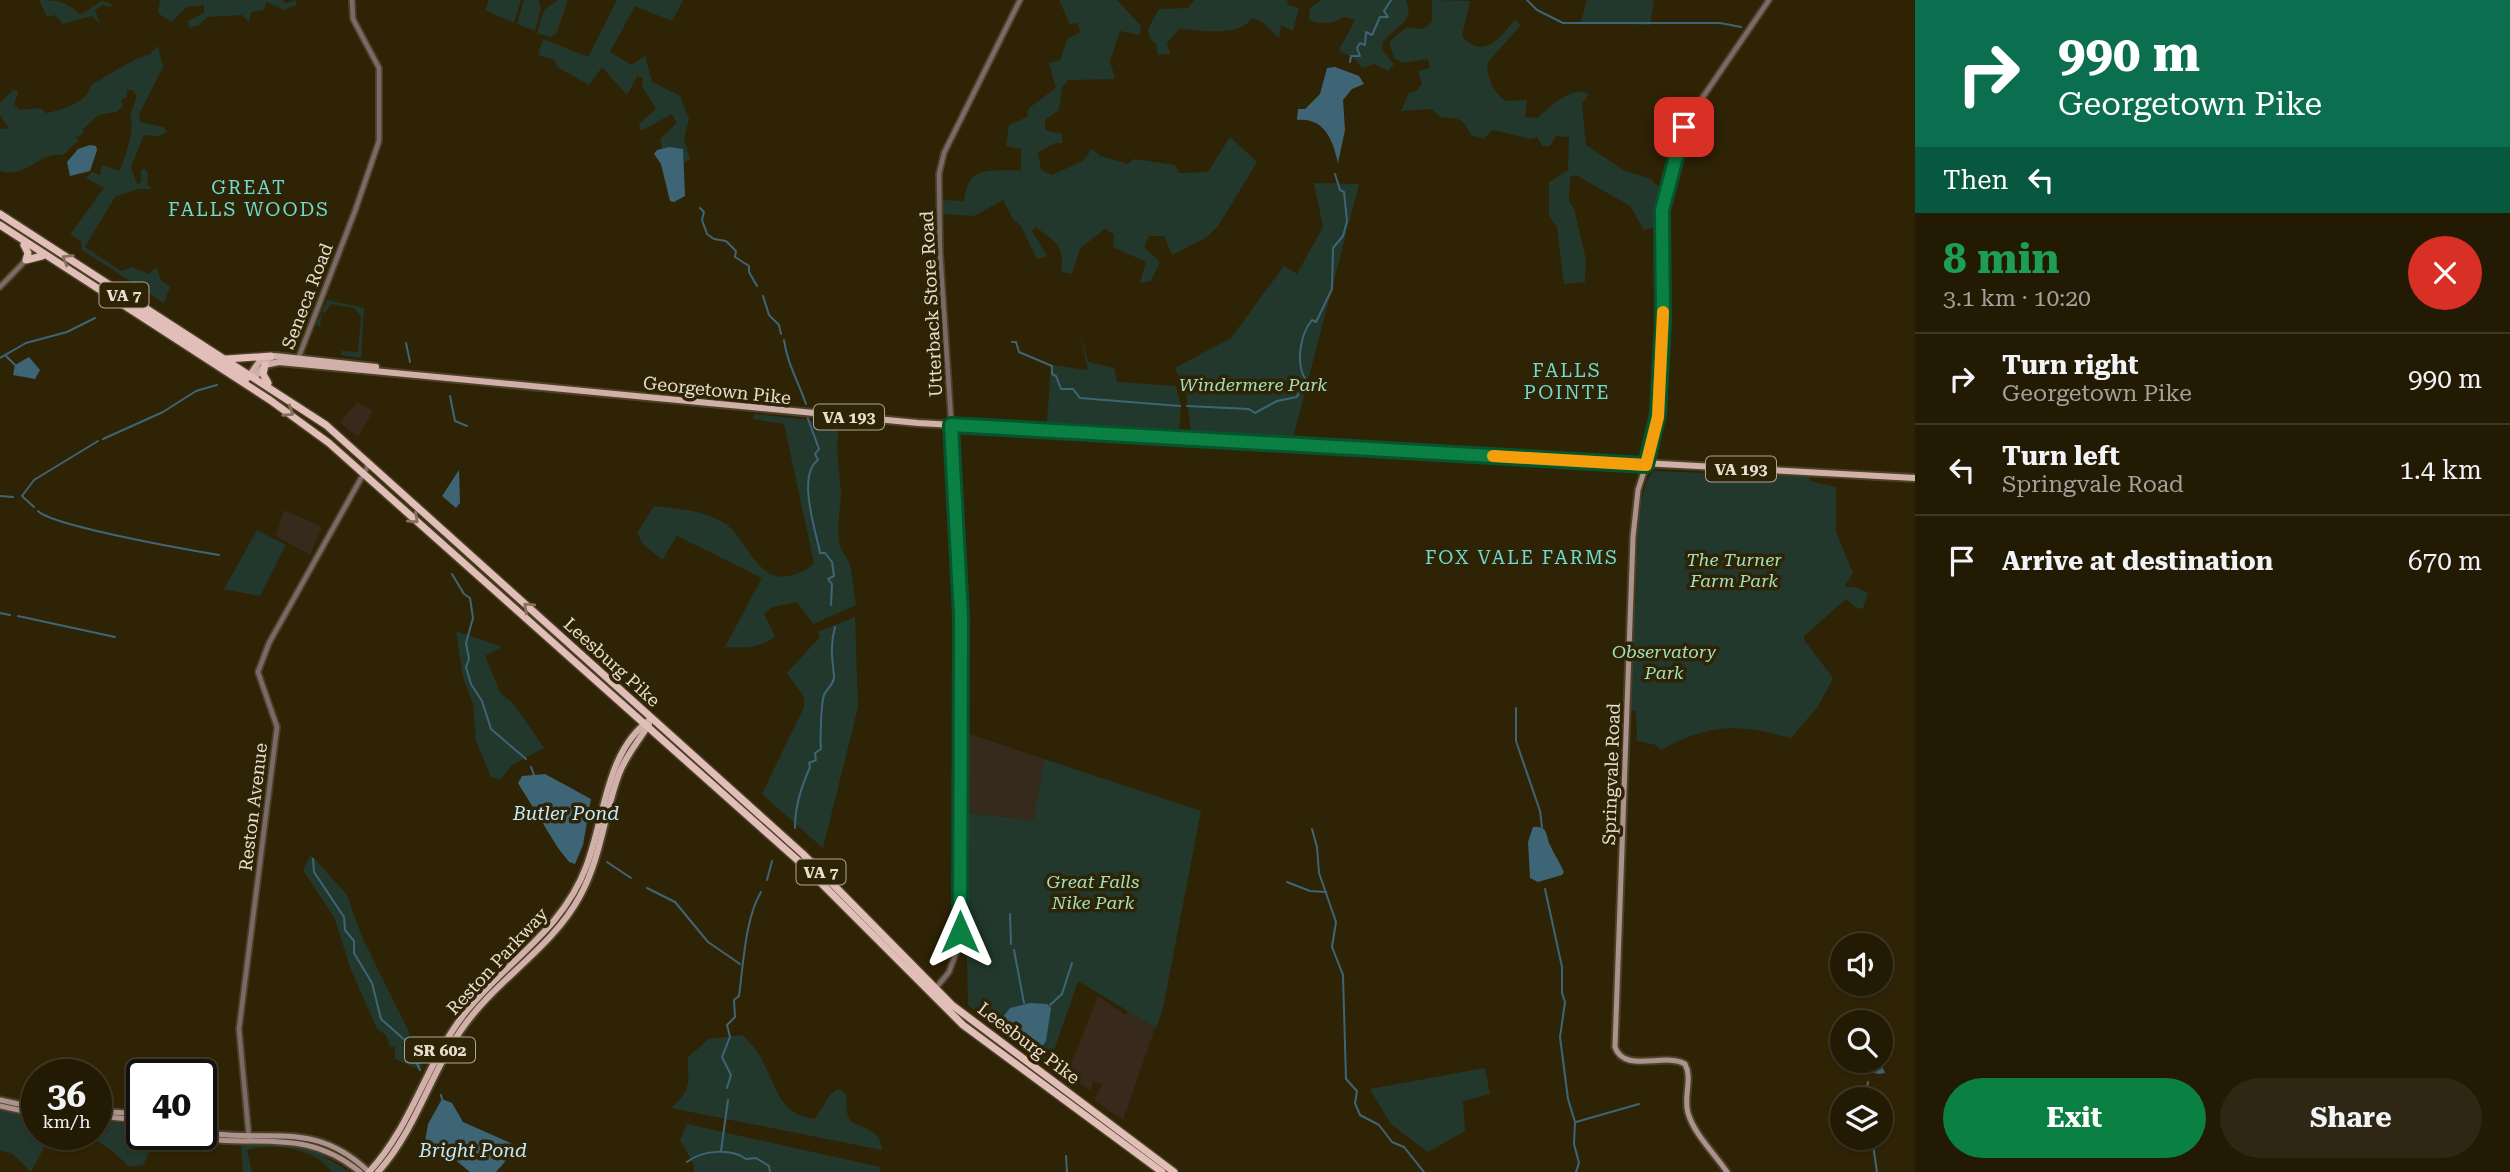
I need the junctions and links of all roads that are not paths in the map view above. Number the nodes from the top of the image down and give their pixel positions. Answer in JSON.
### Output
{"nodes":[{"id":1,"x":352,"y":0,"type":"edge"},
{"id":2,"x":1020,"y":0,"type":"edge"},
{"id":3,"x":1769,"y":0,"type":"edge"},
{"id":4,"x":0,"y":214,"type":"edge"},
{"id":5,"x":0,"y":225,"type":"edge"},
{"id":6,"x":21,"y":241,"type":"junction"},
{"id":7,"x":43,"y":256,"type":"junction"},
{"id":8,"x":26,"y":260,"type":"junction"},
{"id":9,"x":0,"y":286,"type":"edge"},
{"id":10,"x":271,"y":356,"type":"junction"},
{"id":11,"x":226,"y":359,"type":"junction"},
{"id":12,"x":297,"y":360,"type":"junction"},
{"id":13,"x":265,"y":365,"type":"junction"},
{"id":14,"x":249,"y":378,"type":"junction"},
{"id":15,"x":273,"y":388,"type":"junction"},
{"id":16,"x":951,"y":425,"type":"junction"},
{"id":17,"x":369,"y":464,"type":"junction"},
{"id":18,"x":1646,"y":465,"type":"junction"},
{"id":19,"x":363,"y":473,"type":"junction"},
{"id":20,"x":1915,"y":478,"type":"edge"},
{"id":21,"x":648,"y":723,"type":"junction"},
{"id":22,"x":932,"y":992,"type":"junction"},
{"id":23,"x":0,"y":1100,"type":"edge"},
{"id":24,"x":21,"y":1105,"type":"edge"},
{"id":25,"x":0,"y":1106,"type":"edge"},
{"id":26,"x":21,"y":1111,"type":"edge"},
{"id":27,"x":1083,"y":1113,"type":"junction"},
{"id":28,"x":217,"y":1134,"type":"edge"},
{"id":29,"x":1128,"y":1136,"type":"junction"},
{"id":30,"x":217,"y":1137,"type":"edge"},
{"id":31,"x":250,"y":1139,"type":"junction"},
{"id":32,"x":360,"y":1172,"type":"edge"},
{"id":33,"x":369,"y":1172,"type":"edge"},
{"id":34,"x":378,"y":1172,"type":"edge"},
{"id":35,"x":1162,"y":1172,"type":"edge"},
{"id":36,"x":1174,"y":1172,"type":"edge"},
{"id":37,"x":1727,"y":1172,"type":"edge"}],
"edges":[{"from":1,"to":12,"type":"street","name":"Seneca Road"},
{"from":2,"to":16,"type":"street","name":"Utterback Store Road"},
{"from":3,"to":18,"type":"street","name":"Springvale Road"},
{"from":11,"to":4,"type":"highway","name":"Leesburg Pike","number":"VA 7","one_way":true},
{"from":5,"to":6,"type":"highway","name":"Leesburg Pike","number":"VA 7"},
{"from":6,"to":7,"type":"highway","name":"Leesburg Pike","number":"VA 7"},
{"from":6,"to":8,"type":"highway"},
{"from":7,"to":8,"type":"highway"},
{"from":7,"to":14,"type":"highway","name":"Leesburg Pike","number":"VA 7"},
{"from":8,"to":9,"type":"street"},
{"from":10,"to":11,"type":"highway"},
{"from":10,"to":12,"type":"main road","name":"Georgetown Pike","number":"VA 193"},
{"from":10,"to":14,"type":"main road"},
{"from":11,"to":14,"type":"highway","name":"Leesburg Pike","number":"VA 7"},
{"from":12,"to":13,"type":"main road","name":"Georgetown Pike","number":"VA 193"},
{"from":12,"to":16,"type":"main road","name":"Georgetown Pike","number":"VA 193"},
{"from":13,"to":14,"type":"main road"},
{"from":13,"to":15,"type":"highway"},
{"from":14,"to":15,"type":"highway","name":"Leesburg Pike","number":"VA 7"},
{"from":14,"to":19,"type":"highway","name":"Leesburg Pike","number":"VA 7","one_way":true},
{"from":15,"to":17,"type":"highway","name":"Leesburg Pike","number":"VA 7"},
{"from":16,"to":18,"type":"main road","name":"Georgetown Pike","number":"VA 193"},
{"from":16,"to":22,"type":"street","name":"Utterback Store Road"},
{"from":17,"to":19,"type":"street","name":"Reston Avenue"},
{"from":21,"to":17,"type":"highway","name":"Leesburg Pike","number":"VA 7","one_way":true},
{"from":18,"to":20,"type":"main road","name":"Georgetown Pike","number":"VA 193"},
{"from":18,"to":37,"type":"main road","name":"Springvale Road"},
{"from":19,"to":21,"type":"highway","name":"Leesburg Pike","number":"VA 7","one_way":true},
{"from":19,"to":31,"type":"street","name":"Reston Avenue"},
{"from":21,"to":22,"type":"highway","name":"Leesburg Pike","number":"VA 7"},
{"from":21,"to":33,"type":"main road","name":"Reston Parkway","number":"SR 602"},
{"from":21,"to":34,"type":"main road","name":"Reston Parkway","number":"SR 602"},
{"from":22,"to":27,"type":"highway","name":"Leesburg Pike","number":"VA 7"},
{"from":22,"to":29,"type":"highway","name":"Leesburg Pike","number":"VA 7"},
{"from":23,"to":24,"type":"main road"},
{"from":25,"to":26,"type":"main road"},
{"from":27,"to":29,"type":"highway"},
{"from":27,"to":35,"type":"highway","name":"Leesburg Pike","number":"VA 7"},
{"from":28,"to":31,"type":"main road"},
{"from":29,"to":36,"type":"highway","name":"Leesburg Pike","number":"VA 7"},
{"from":30,"to":31,"type":"main road"},
{"from":31,"to":32,"type":"main road"},
{"from":31,"to":33,"type":"main road"}]}
